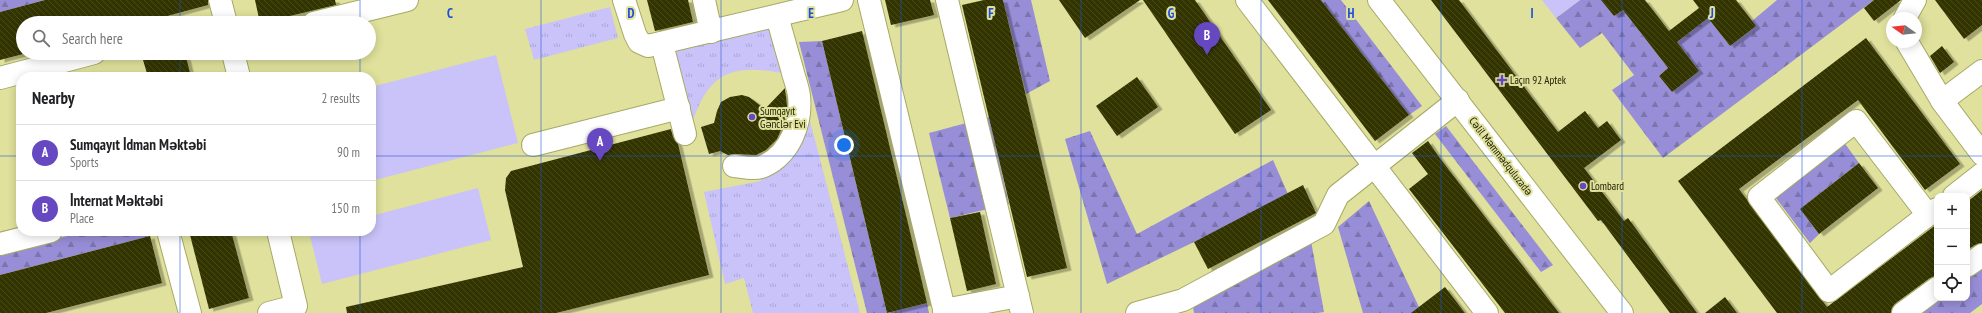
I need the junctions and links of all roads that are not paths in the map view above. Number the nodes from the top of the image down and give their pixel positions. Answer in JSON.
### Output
{"nodes":[{"id":1,"x":407,"y":0,"type":"edge"},
{"id":2,"x":624,"y":0,"type":"edge"},
{"id":3,"x":704,"y":0,"type":"edge"},
{"id":4,"x":842,"y":0,"type":"edge"},
{"id":5,"x":869,"y":0,"type":"edge"},
{"id":6,"x":947,"y":0,"type":"edge"},
{"id":7,"x":1247,"y":0,"type":"edge"},
{"id":8,"x":1915,"y":0,"type":"edge"},
{"id":9,"x":1385,"y":2,"type":"edge"},
{"id":10,"x":1909,"y":12,"type":"edge"},
{"id":11,"x":342,"y":16,"type":"edge"},
{"id":12,"x":777,"y":16,"type":"junction"},
{"id":13,"x":711,"y":32,"type":"junction"},
{"id":14,"x":662,"y":44,"type":"junction"},
{"id":15,"x":1911,"y":48,"type":"edge"},
{"id":16,"x":68,"y":60,"type":"edge"},
{"id":17,"x":235,"y":60,"type":"edge"},
{"id":18,"x":1982,"y":71,"type":"edge"},
{"id":19,"x":23,"y":72,"type":"edge"},
{"id":20,"x":238,"y":72,"type":"edge"},
{"id":21,"x":16,"y":74,"type":"edge"},
{"id":22,"x":0,"y":78,"type":"edge"},
{"id":23,"x":1458,"y":100,"type":"junction"},
{"id":24,"x":1942,"y":101,"type":"junction"},
{"id":25,"x":679,"y":108,"type":"junction"},
{"id":26,"x":685,"y":134,"type":"dead end"},
{"id":27,"x":533,"y":145,"type":"dead end"},
{"id":28,"x":1982,"y":154,"type":"edge"},
{"id":29,"x":734,"y":166,"type":"dead end"},
{"id":30,"x":1375,"y":166,"type":"junction"},
{"id":31,"x":1982,"y":174,"type":"edge"},
{"id":32,"x":1958,"y":193,"type":"edge"},
{"id":33,"x":1933,"y":212,"type":"edge"},
{"id":34,"x":31,"y":236,"type":"edge"},
{"id":35,"x":169,"y":236,"type":"edge"},
{"id":36,"x":279,"y":236,"type":"edge"},
{"id":37,"x":0,"y":244,"type":"edge"},
{"id":38,"x":1982,"y":255,"type":"edge"},
{"id":39,"x":1968,"y":265,"type":"edge"},
{"id":40,"x":1934,"y":290,"type":"edge"},
{"id":41,"x":1020,"y":304,"type":"edge"},
{"id":42,"x":1184,"y":307,"type":"edge"},
{"id":43,"x":944,"y":312,"type":"edge"},
{"id":44,"x":190,"y":313,"type":"edge"},
{"id":45,"x":270,"y":313,"type":"edge"},
{"id":46,"x":1137,"y":313,"type":"edge"},
{"id":47,"x":1487,"y":313,"type":"edge"},
{"id":48,"x":1622,"y":313,"type":"edge"},
{"id":49,"x":1904,"y":313,"type":"edge"}],
"edges":[{"from":1,"to":11,"type":"main road"},
{"from":2,"to":14,"type":"main road"},
{"from":3,"to":13,"type":"main road"},
{"from":4,"to":12,"type":"main road"},
{"from":5,"to":43,"type":"main road"},
{"from":6,"to":41,"type":"main road"},
{"from":7,"to":30,"type":"main road"},
{"from":8,"to":10,"type":"main road"},
{"from":9,"to":23,"type":"main road","name":"Cəlil Məmmədquluzadə"},
{"from":12,"to":13,"type":"main road"},
{"from":12,"to":29,"type":"main road"},
{"from":13,"to":14,"type":"main road"},
{"from":14,"to":25,"type":"main road"},
{"from":15,"to":24,"type":"main road"},
{"from":16,"to":19,"type":"main road"},
{"from":17,"to":20,"type":"main road"},
{"from":18,"to":24,"type":"main road"},
{"from":21,"to":22,"type":"main road"},
{"from":23,"to":30,"type":"main road"},
{"from":23,"to":48,"type":"main road","name":"Cəlil Məmmədquluzadə"},
{"from":24,"to":28,"type":"main road"},
{"from":25,"to":26,"type":"main road"},
{"from":25,"to":27,"type":"main road"},
{"from":30,"to":42,"type":"main road"},
{"from":30,"to":47,"type":"main road"},
{"from":31,"to":32,"type":"main road"},
{"from":33,"to":33,"type":"main road"},
{"from":34,"to":37,"type":"main road"},
{"from":35,"to":44,"type":"main road"},
{"from":36,"to":45,"type":"main road"},
{"from":38,"to":39,"type":"main road"},
{"from":40,"to":49,"type":"main road"},
{"from":41,"to":43,"type":"main road"},
{"from":42,"to":46,"type":"main road"}]}
